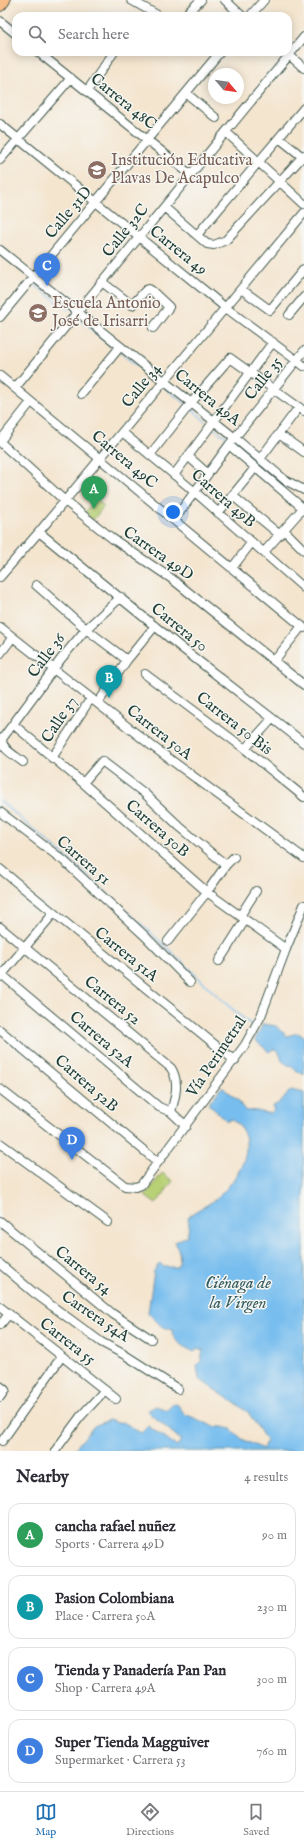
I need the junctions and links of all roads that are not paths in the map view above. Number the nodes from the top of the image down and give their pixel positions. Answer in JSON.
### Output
{"nodes":[{"id":1,"x":4,"y":0,"type":"edge"},
{"id":2,"x":131,"y":0,"type":"edge"},
{"id":3,"x":201,"y":0,"type":"edge"},
{"id":4,"x":225,"y":0,"type":"edge"},
{"id":5,"x":264,"y":0,"type":"edge"},
{"id":6,"x":0,"y":5,"type":"edge"},
{"id":7,"x":152,"y":12,"type":"edge"},
{"id":8,"x":188,"y":12,"type":"edge"},
{"id":9,"x":238,"y":12,"type":"edge"},
{"id":10,"x":254,"y":12,"type":"edge"},
{"id":11,"x":0,"y":21,"type":"edge"},
{"id":12,"x":12,"y":31,"type":"edge"},
{"id":13,"x":304,"y":36,"type":"edge"},
{"id":14,"x":292,"y":51,"type":"edge"},
{"id":15,"x":43,"y":56,"type":"edge"},
{"id":16,"x":111,"y":56,"type":"edge"},
{"id":17,"x":217,"y":56,"type":"edge"},
{"id":18,"x":288,"y":56,"type":"edge"},
{"id":19,"x":290,"y":56,"type":"edge"},
{"id":20,"x":304,"y":68,"type":"edge"},
{"id":21,"x":70,"y":78,"type":"junction"},
{"id":22,"x":87,"y":91,"type":"junction"},
{"id":23,"x":186,"y":93,"type":"junction"},
{"id":24,"x":304,"y":108,"type":"edge"},
{"id":25,"x":216,"y":118,"type":"dead end"},
{"id":26,"x":0,"y":124,"type":"edge"},
{"id":27,"x":226,"y":132,"type":"junction"},
{"id":28,"x":279,"y":138,"type":"junction"},
{"id":29,"x":18,"y":139,"type":"junction"},
{"id":30,"x":148,"y":140,"type":"junction"},
{"id":31,"x":303,"y":157,"type":"edge"},
{"id":32,"x":0,"y":160,"type":"edge"},
{"id":33,"x":258,"y":162,"type":"junction"},
{"id":34,"x":191,"y":175,"type":"junction"},
{"id":35,"x":278,"y":182,"type":"junction"},
{"id":36,"x":95,"y":202,"type":"junction"},
{"id":37,"x":304,"y":204,"type":"edge"},
{"id":38,"x":164,"y":207,"type":"junction"},
{"id":39,"x":304,"y":213,"type":"edge"},
{"id":40,"x":197,"y":235,"type":"junction"},
{"id":41,"x":139,"y":238,"type":"junction"},
{"id":42,"x":0,"y":250,"type":"edge"},
{"id":43,"x":304,"y":269,"type":"edge"},
{"id":44,"x":33,"y":278,"type":"junction"},
{"id":45,"x":102,"y":282,"type":"junction"},
{"id":46,"x":241,"y":289,"type":"junction"},
{"id":47,"x":304,"y":297,"type":"edge"},
{"id":48,"x":226,"y":308,"type":"junction"},
{"id":49,"x":77,"y":313,"type":"junction"},
{"id":50,"x":1,"y":315,"type":"edge"},
{"id":51,"x":288,"y":316,"type":"dead end"},
{"id":52,"x":153,"y":328,"type":"dead end"},
{"id":53,"x":273,"y":342,"type":"junction"},
{"id":54,"x":120,"y":347,"type":"junction"},
{"id":55,"x":304,"y":351,"type":"edge"},
{"id":56,"x":296,"y":360,"type":"junction"},
{"id":57,"x":304,"y":366,"type":"edge"},
{"id":58,"x":251,"y":373,"type":"junction"},
{"id":59,"x":0,"y":376,"type":"edge"},
{"id":60,"x":164,"y":381,"type":"junction"},
{"id":61,"x":15,"y":388,"type":"junction"},
{"id":62,"x":274,"y":389,"type":"junction"},
{"id":63,"x":81,"y":394,"type":"dead end"},
{"id":64,"x":32,"y":402,"type":"junction"},
{"id":65,"x":191,"y":403,"type":"junction"},
{"id":66,"x":302,"y":409,"type":"edge"},
{"id":67,"x":214,"y":421,"type":"junction"},
{"id":68,"x":122,"y":432,"type":"junction"},
{"id":69,"x":279,"y":434,"type":"junction"},
{"id":70,"x":235,"y":438,"type":"junction"},
{"id":71,"x":0,"y":441,"type":"edge"},
{"id":72,"x":229,"y":445,"type":"junction"},
{"id":73,"x":304,"y":452,"type":"edge"},
{"id":74,"x":150,"y":455,"type":"junction"},
{"id":75,"x":189,"y":457,"type":"junction"},
{"id":76,"x":100,"y":459,"type":"junction"},
{"id":77,"x":260,"y":459,"type":"junction"},
{"id":78,"x":255,"y":468,"type":"junction"},
{"id":79,"x":208,"y":474,"type":"junction"},
{"id":80,"x":174,"y":475,"type":"junction"},
{"id":81,"x":304,"y":490,"type":"edge"},
{"id":82,"x":195,"y":492,"type":"junction"},
{"id":83,"x":233,"y":496,"type":"junction"},
{"id":84,"x":65,"y":501,"type":"junction"},
{"id":85,"x":304,"y":508,"type":"edge"},
{"id":86,"x":218,"y":513,"type":"junction"},
{"id":87,"x":174,"y":520,"type":"junction"},
{"id":88,"x":39,"y":532,"type":"junction"},
{"id":89,"x":282,"y":533,"type":"junction"},
{"id":90,"x":252,"y":542,"type":"junction"},
{"id":91,"x":304,"y":550,"type":"edge"},
{"id":92,"x":264,"y":552,"type":"junction"},
{"id":93,"x":232,"y":568,"type":"junction"},
{"id":94,"x":0,"y":576,"type":"edge"},
{"id":95,"x":36,"y":585,"type":"dead end"},
{"id":96,"x":304,"y":588,"type":"edge"},
{"id":97,"x":121,"y":597,"type":"junction"},
{"id":98,"x":154,"y":626,"type":"junction"},
{"id":99,"x":0,"y":627,"type":"edge"},
{"id":100,"x":303,"y":627,"type":"edge"},
{"id":101,"x":86,"y":629,"type":"junction"},
{"id":102,"x":13,"y":637,"type":"junction"},
{"id":103,"x":0,"y":654,"type":"edge"},
{"id":104,"x":127,"y":660,"type":"junction"},
{"id":105,"x":274,"y":661,"type":"junction"},
{"id":106,"x":54,"y":668,"type":"junction"},
{"id":107,"x":145,"y":674,"type":"dead end"},
{"id":108,"x":304,"y":685,"type":"edge"},
{"id":109,"x":91,"y":698,"type":"junction"},
{"id":110,"x":98,"y":704,"type":"junction"},
{"id":111,"x":272,"y":720,"type":"junction"},
{"id":112,"x":14,"y":725,"type":"junction"},
{"id":113,"x":304,"y":743,"type":"edge"},
{"id":114,"x":245,"y":750,"type":"junction"},
{"id":115,"x":52,"y":758,"type":"junction"},
{"id":116,"x":23,"y":762,"type":"dead end"},
{"id":117,"x":83,"y":783,"type":"junction"},
{"id":118,"x":304,"y":797,"type":"edge"},
{"id":119,"x":0,"y":812,"type":"edge"},
{"id":120,"x":234,"y":857,"type":"dead end"},
{"id":121,"x":304,"y":858,"type":"edge"},
{"id":122,"x":226,"y":865,"type":"junction"},
{"id":123,"x":0,"y":869,"type":"edge"},
{"id":124,"x":256,"y":891,"type":"dead end"},
{"id":125,"x":207,"y":892,"type":"junction"},
{"id":126,"x":304,"y":905,"type":"edge"},
{"id":127,"x":53,"y":914,"type":"junction"},
{"id":128,"x":242,"y":918,"type":"junction"},
{"id":129,"x":0,"y":927,"type":"edge"},
{"id":130,"x":168,"y":941,"type":"dead end"},
{"id":131,"x":25,"y":947,"type":"junction"},
{"id":132,"x":286,"y":949,"type":"junction"},
{"id":133,"x":219,"y":961,"type":"dead end"},
{"id":134,"x":1,"y":975,"type":"edge"},
{"id":135,"x":190,"y":982,"type":"dead end"},
{"id":136,"x":0,"y":1030,"type":"edge"},
{"id":137,"x":235,"y":1061,"type":"junction"},
{"id":138,"x":0,"y":1089,"type":"edge"},
{"id":139,"x":171,"y":1112,"type":"junction"},
{"id":140,"x":186,"y":1126,"type":"junction"},
{"id":141,"x":0,"y":1143,"type":"edge"},
{"id":142,"x":156,"y":1161,"type":"junction"},
{"id":143,"x":0,"y":1221,"type":"edge"},
{"id":144,"x":108,"y":1222,"type":"dead end"},
{"id":145,"x":0,"y":1264,"type":"edge"},
{"id":146,"x":0,"y":1307,"type":"edge"},
{"id":147,"x":9,"y":1314,"type":"junction"},
{"id":148,"x":0,"y":1325,"type":"edge"},
{"id":149,"x":151,"y":1339,"type":"dead end"},
{"id":150,"x":62,"y":1356,"type":"junction"},
{"id":151,"x":178,"y":1389,"type":"dead end"},
{"id":152,"x":104,"y":1390,"type":"junction"},
{"id":153,"x":116,"y":1399,"type":"dead end"},
{"id":154,"x":2,"y":1441,"type":"dead end"},
{"id":155,"x":55,"y":1451,"type":"edge"}],
"edges":[{"from":1,"to":6,"type":"highway"},
{"from":2,"to":7,"type":"street"},
{"from":3,"to":8,"type":"street"},
{"from":4,"to":9,"type":"street"},
{"from":5,"to":10,"type":"street"},
{"from":11,"to":12,"type":"street"},
{"from":13,"to":14,"type":"street","name":"Calle 32C"},
{"from":15,"to":21,"type":"street","name":"Carrera 48C"},
{"from":16,"to":22,"type":"street"},
{"from":17,"to":23,"type":"street","name":"Calle 31D"},
{"from":18,"to":27,"type":"street","name":"Calle 32C"},
{"from":19,"to":20,"type":"street"},
{"from":21,"to":22,"type":"street","name":"Carrera 48C"},
{"from":21,"to":29,"type":"street"},
{"from":22,"to":30,"type":"street","name":"Carrera 48C"},
{"from":23,"to":25,"type":"street"},
{"from":23,"to":30,"type":"street","name":"Calle 31D"},
{"from":24,"to":28,"type":"street"},
{"from":26,"to":29,"type":"street","name":"Carrera 49"},
{"from":27,"to":33,"type":"street"},
{"from":27,"to":34,"type":"street","name":"Calle 32C"},
{"from":28,"to":31,"type":"street"},
{"from":28,"to":33,"type":"street"},
{"from":29,"to":32,"type":"street"},
{"from":29,"to":36,"type":"street","name":"Carrera 49"},
{"from":30,"to":34,"type":"street","name":"Carrera 48C"},
{"from":30,"to":36,"type":"street","name":"Calle 31D"},
{"from":31,"to":35,"type":"street"},
{"from":33,"to":35,"type":"street"},
{"from":33,"to":40,"type":"street"},
{"from":34,"to":38,"type":"street","name":"Calle 32C"},
{"from":35,"to":37,"type":"street"},
{"from":35,"to":40,"type":"street"},
{"from":36,"to":41,"type":"street","name":"Carrera 49"},
{"from":36,"to":44,"type":"street","name":"Calle 31D"},
{"from":38,"to":40,"type":"street"},
{"from":38,"to":41,"type":"street","name":"Calle 32C"},
{"from":39,"to":46,"type":"street","name":"Calle 34"},
{"from":41,"to":45,"type":"street","name":"Calle 32C"},
{"from":41,"to":48,"type":"street","name":"Carrera 49"},
{"from":42,"to":44,"type":"street","name":"Carrera 49A"},
{"from":43,"to":46,"type":"street"},
{"from":44,"to":49,"type":"street","name":"Carrera 49A"},
{"from":44,"to":50,"type":"street","name":"Calle 31D"},
{"from":45,"to":49,"type":"street","name":"Calle 32C"},
{"from":45,"to":52,"type":"street"},
{"from":46,"to":48,"type":"street","name":"Calle 34"},
{"from":47,"to":51,"type":"street"},
{"from":48,"to":53,"type":"street","name":"Carrera 49"},
{"from":48,"to":60,"type":"street","name":"Calle 34"},
{"from":49,"to":54,"type":"street","name":"Carrera 49A"},
{"from":49,"to":61,"type":"street","name":"Calle 32C"},
{"from":53,"to":56,"type":"street","name":"Carrera 49"},
{"from":53,"to":58,"type":"street"},
{"from":54,"to":60,"type":"street","name":"Carrera 49A"},
{"from":54,"to":63,"type":"street"},
{"from":55,"to":56,"type":"street","name":"Calle 35"},
{"from":56,"to":57,"type":"street","name":"Carrera 49"},
{"from":56,"to":62,"type":"street","name":"Calle 35"},
{"from":58,"to":62,"type":"street"},
{"from":58,"to":65,"type":"street"},
{"from":58,"to":67,"type":"street"},
{"from":59,"to":61,"type":"street","name":"Carrera 49C"},
{"from":60,"to":65,"type":"street","name":"Carrera 49A"},
{"from":60,"to":68,"type":"street","name":"Calle 34"},
{"from":61,"to":64,"type":"street","name":"Carrera 49C"},
{"from":62,"to":66,"type":"street"},
{"from":62,"to":70,"type":"street","name":"Calle 35"},
{"from":64,"to":71,"type":"street"},
{"from":64,"to":76,"type":"street","name":"Carrera 49C"},
{"from":65,"to":67,"type":"street","name":"Carrera 49A"},
{"from":65,"to":74,"type":"street"},
{"from":66,"to":69,"type":"street"},
{"from":67,"to":70,"type":"street","name":"Carrera 49A"},
{"from":67,"to":75,"type":"street"},
{"from":68,"to":74,"type":"street","name":"Carrera 49B"},
{"from":68,"to":76,"type":"street","name":"Calle 34"},
{"from":69,"to":73,"type":"street"},
{"from":69,"to":77,"type":"street"},
{"from":70,"to":72,"type":"street","name":"Calle 35"},
{"from":70,"to":77,"type":"street","name":"Carrera 49A"},
{"from":71,"to":84,"type":"street","name":"Carrera 49D"},
{"from":72,"to":78,"type":"street"},
{"from":72,"to":79,"type":"street","name":"Calle 35"},
{"from":74,"to":80,"type":"street","name":"Carrera 49B"},
{"from":75,"to":79,"type":"street"},
{"from":75,"to":80,"type":"street"},
{"from":76,"to":84,"type":"street","name":"Calle 34"},
{"from":76,"to":87,"type":"street","name":"Carrera 49C"},
{"from":77,"to":81,"type":"street","name":"Carrera 49A"},
{"from":78,"to":83,"type":"street"},
{"from":78,"to":85,"type":"street"},
{"from":79,"to":82,"type":"street","name":"Calle 35"},
{"from":80,"to":82,"type":"street","name":"Carrera 49B"},
{"from":82,"to":86,"type":"street","name":"Carrera 49B"},
{"from":82,"to":87,"type":"street","name":"Calle 35"},
{"from":83,"to":86,"type":"street"},
{"from":83,"to":89,"type":"street"},
{"from":84,"to":88,"type":"street","name":"Calle 34"},
{"from":84,"to":105,"type":"street","name":"Carrera 49D"},
{"from":85,"to":89,"type":"street"},
{"from":86,"to":90,"type":"street","name":"Carrera 49B"},
{"from":87,"to":93,"type":"street","name":"Carrera 49C"},
{"from":88,"to":94,"type":"street","name":"Calle 34"},
{"from":88,"to":97,"type":"street","name":"Carrera 50"},
{"from":89,"to":91,"type":"street"},
{"from":89,"to":92,"type":"street"},
{"from":90,"to":92,"type":"street","name":"Carrera 49B"},
{"from":90,"to":93,"type":"street"},
{"from":92,"to":96,"type":"street","name":"Carrera 49B"},
{"from":93,"to":100,"type":"street","name":"Carrera 49C"},
{"from":95,"to":101,"type":"street"},
{"from":97,"to":98,"type":"street","name":"Carrera 50"},
{"from":97,"to":101,"type":"street","name":"Calle 36"},
{"from":98,"to":104,"type":"street"},
{"from":98,"to":111,"type":"street","name":"Carrera 50"},
{"from":99,"to":102,"type":"street","name":"Carrera 50A"},
{"from":100,"to":105,"type":"street"},
{"from":101,"to":104,"type":"street"},
{"from":101,"to":106,"type":"street","name":"Calle 36"},
{"from":102,"to":103,"type":"street"},
{"from":102,"to":106,"type":"street","name":"Carrera 50A"},
{"from":104,"to":110,"type":"street"},
{"from":105,"to":108,"type":"street","name":"Carrera 49D"},
{"from":106,"to":109,"type":"street","name":"Carrera 50A"},
{"from":106,"to":112,"type":"street","name":"Calle 36"},
{"from":107,"to":114,"type":"street","name":"Carrera 50 Bis"},
{"from":109,"to":110,"type":"street","name":"Carrera 50A"},
{"from":109,"to":115,"type":"street","name":"Calle 37"},
{"from":110,"to":121,"type":"street","name":"Carrera 50A"},
{"from":111,"to":113,"type":"street","name":"Carrera 50"},
{"from":111,"to":114,"type":"street"},
{"from":112,"to":115,"type":"street","name":"Carrera 50B"},
{"from":112,"to":116,"type":"street","name":"Calle 36"},
{"from":114,"to":118,"type":"street","name":"Carrera 50 Bis"},
{"from":115,"to":117,"type":"street","name":"Carrera 50B"},
{"from":117,"to":122,"type":"street"},
{"from":117,"to":125,"type":"street","name":"Carrera 50B"},
{"from":119,"to":135,"type":"street","name":"Carrera 51"},
{"from":120,"to":122,"type":"street"},
{"from":122,"to":125,"type":"street"},
{"from":123,"to":127,"type":"street","name":"Carrera 51A"},
{"from":124,"to":128,"type":"street"},
{"from":125,"to":128,"type":"street","name":"Carrera 50B"},
{"from":125,"to":130,"type":"street"},
{"from":126,"to":132,"type":"street","name":"Vía Perimetral"},
{"from":127,"to":131,"type":"street"},
{"from":127,"to":137,"type":"street","name":"Carrera 51A"},
{"from":128,"to":132,"type":"street","name":"Carrera 50B"},
{"from":128,"to":133,"type":"street"},
{"from":129,"to":131,"type":"street","name":"Carrera 52"},
{"from":131,"to":134,"type":"street"},
{"from":131,"to":139,"type":"street","name":"Carrera 52"},
{"from":132,"to":137,"type":"street","name":"Vía Perimetral"},
{"from":134,"to":139,"type":"street","name":"Carrera 52A"},
{"from":136,"to":142,"type":"street","name":"Carrera 52B"},
{"from":137,"to":140,"type":"street","name":"Vía Perimetral"},
{"from":138,"to":142,"type":"street","name":"Vía Perimetral"},
{"from":139,"to":140,"type":"street","name":"Carrera 52A"},
{"from":140,"to":142,"type":"street","name":"Vía Perimetral"},
{"from":141,"to":144,"type":"street"},
{"from":143,"to":149,"type":"street","name":"Carrera 54"},
{"from":145,"to":151,"type":"street","name":"Carrera 54A"},
{"from":146,"to":147,"type":"street","name":"Carrera 55"},
{"from":147,"to":148,"type":"street"},
{"from":147,"to":150,"type":"street","name":"Carrera 55"},
{"from":150,"to":152,"type":"street","name":"Carrera 55"},
{"from":150,"to":154,"type":"street"},
{"from":152,"to":153,"type":"street","name":"Carrera 55"},
{"from":152,"to":155,"type":"street"}]}
